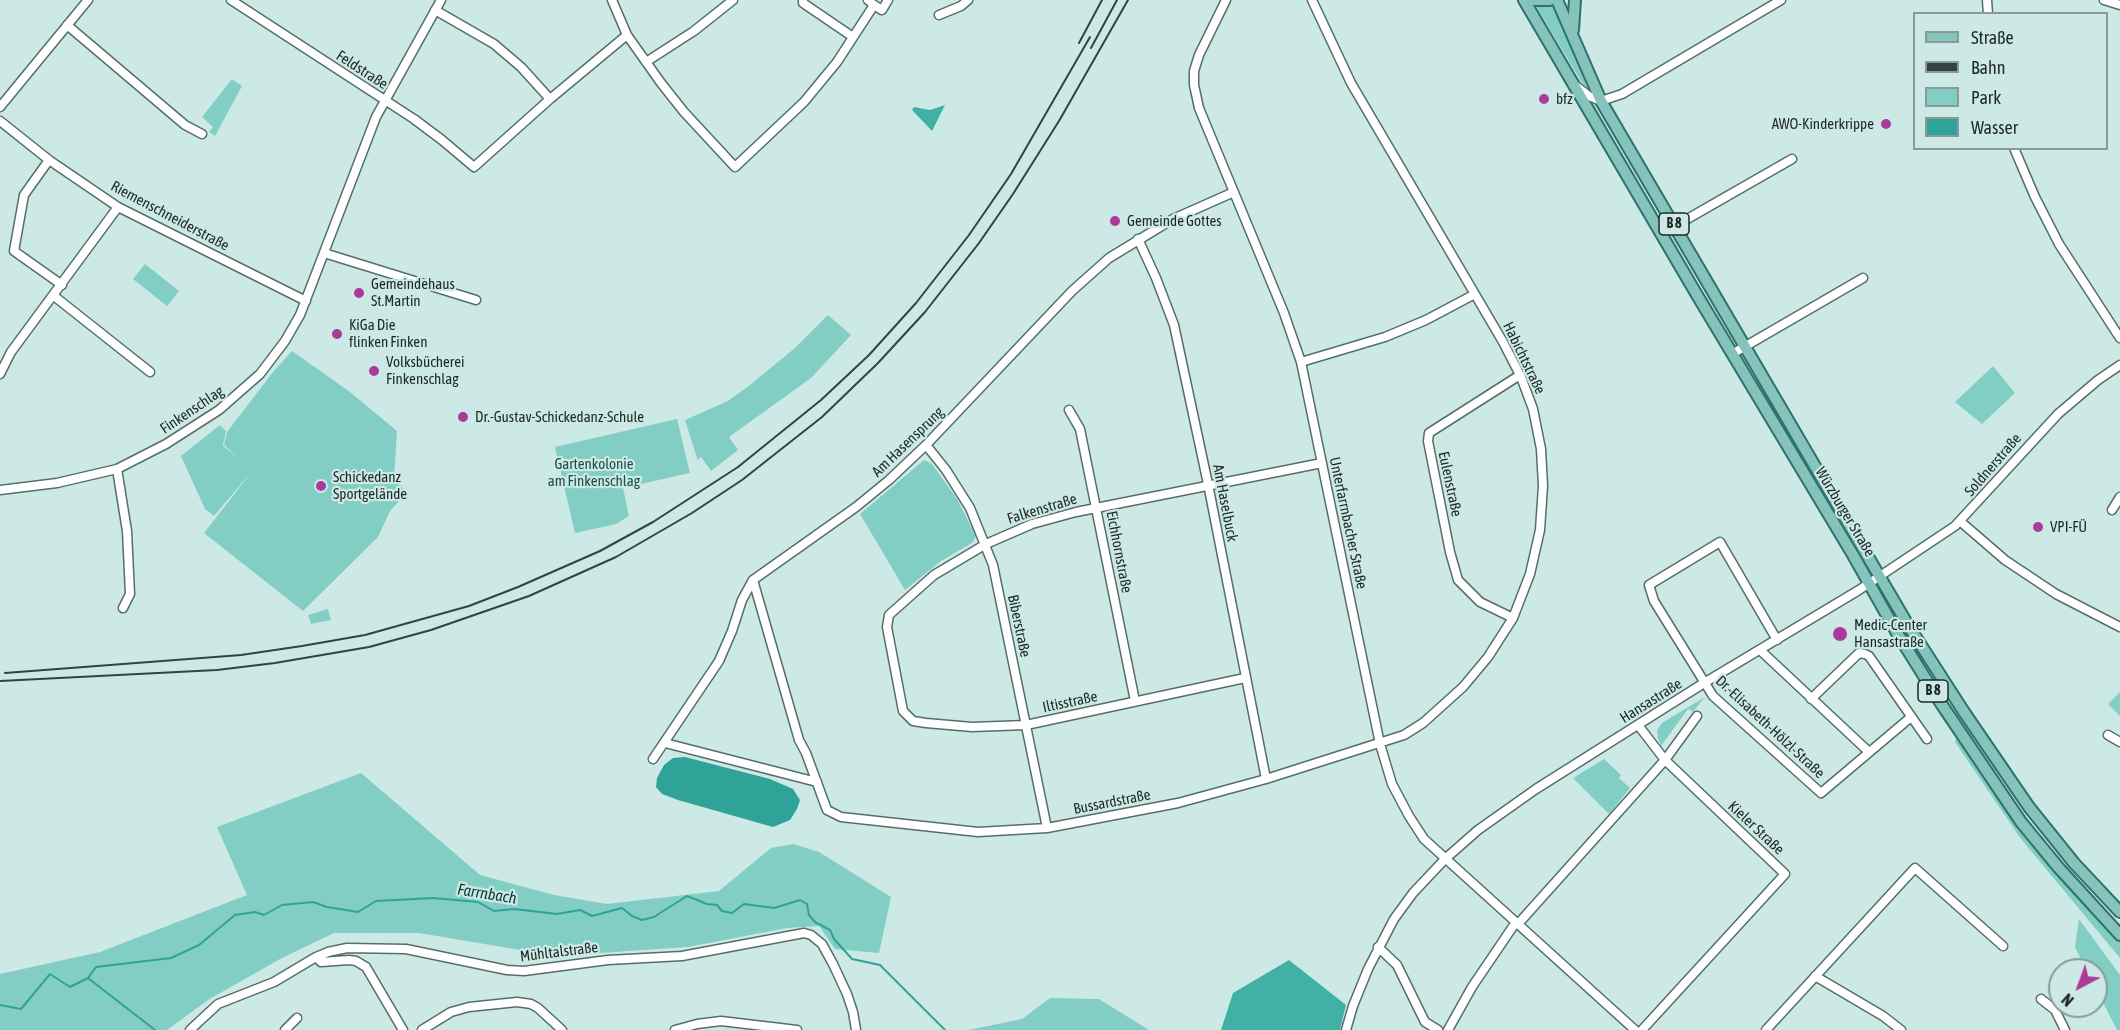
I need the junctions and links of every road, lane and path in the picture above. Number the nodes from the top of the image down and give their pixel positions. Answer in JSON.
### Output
{"nodes":[{"id":1,"x":88,"y":0,"type":"edge"},
{"id":2,"x":231,"y":0,"type":"edge"},
{"id":3,"x":441,"y":0,"type":"edge"},
{"id":4,"x":612,"y":0,"type":"edge"},
{"id":5,"x":734,"y":0,"type":"edge"},
{"id":6,"x":802,"y":0,"type":"edge"},
{"id":7,"x":888,"y":0,"type":"edge"},
{"id":8,"x":968,"y":0,"type":"edge"},
{"id":9,"x":1226,"y":0,"type":"edge"},
{"id":10,"x":1312,"y":0,"type":"edge"},
{"id":11,"x":1524,"y":0,"type":"edge"},
{"id":12,"x":1533,"y":0,"type":"edge"},
{"id":13,"x":1550,"y":0,"type":"edge"},
{"id":14,"x":1557,"y":0,"type":"edge"},
{"id":15,"x":1575,"y":0,"type":"edge"},
{"id":16,"x":1781,"y":0,"type":"edge"},
{"id":17,"x":2104,"y":0,"type":"edge"},
{"id":18,"x":871,"y":2,"type":"edge"},
{"id":19,"x":2120,"y":5,"type":"edge"},
{"id":20,"x":435,"y":10,"type":"junction"},
{"id":21,"x":939,"y":15,"type":"dead end"},
{"id":22,"x":67,"y":25,"type":"junction"},
{"id":23,"x":1572,"y":34,"type":"junction"},
{"id":24,"x":627,"y":35,"type":"junction"},
{"id":25,"x":853,"y":37,"type":"junction"},
{"id":26,"x":646,"y":62,"type":"junction"},
{"id":27,"x":1574,"y":84,"type":"junction"},
{"id":28,"x":550,"y":99,"type":"junction"},
{"id":29,"x":384,"y":101,"type":"junction"},
{"id":30,"x":1601,"y":101,"type":"junction"},
{"id":31,"x":0,"y":107,"type":"edge"},
{"id":32,"x":0,"y":121,"type":"edge"},
{"id":33,"x":202,"y":134,"type":"dead end"},
{"id":34,"x":2015,"y":150,"type":"edge"},
{"id":35,"x":1792,"y":159,"type":"dead end"},
{"id":36,"x":50,"y":160,"type":"junction"},
{"id":37,"x":1234,"y":192,"type":"junction"},
{"id":38,"x":118,"y":207,"type":"junction"},
{"id":39,"x":1675,"y":226,"type":"junction"},
{"id":40,"x":1138,"y":239,"type":"junction"},
{"id":41,"x":324,"y":253,"type":"junction"},
{"id":42,"x":1863,"y":278,"type":"dead end"},
{"id":43,"x":62,"y":285,"type":"junction"},
{"id":44,"x":1475,"y":294,"type":"junction"},
{"id":45,"x":54,"y":296,"type":"junction"},
{"id":46,"x":476,"y":300,"type":"dead end"},
{"id":47,"x":306,"y":301,"type":"junction"},
{"id":48,"x":2120,"y":338,"type":"edge"},
{"id":49,"x":1747,"y":347,"type":"junction"},
{"id":50,"x":1732,"y":354,"type":"junction"},
{"id":51,"x":1301,"y":362,"type":"junction"},
{"id":52,"x":2120,"y":366,"type":"edge"},
{"id":53,"x":150,"y":372,"type":"dead end"},
{"id":54,"x":0,"y":374,"type":"edge"},
{"id":55,"x":1520,"y":375,"type":"junction"},
{"id":56,"x":1069,"y":410,"type":"dead end"},
{"id":57,"x":926,"y":445,"type":"junction"},
{"id":58,"x":1322,"y":463,"type":"junction"},
{"id":59,"x":117,"y":468,"type":"junction"},
{"id":60,"x":1208,"y":484,"type":"junction"},
{"id":61,"x":0,"y":490,"type":"edge"},
{"id":62,"x":2120,"y":497,"type":"edge"},
{"id":63,"x":1097,"y":508,"type":"junction"},
{"id":64,"x":2112,"y":510,"type":"dead end"},
{"id":65,"x":1961,"y":522,"type":"junction"},
{"id":66,"x":986,"y":544,"type":"junction"},
{"id":67,"x":1880,"y":576,"type":"junction"},
{"id":68,"x":753,"y":580,"type":"junction"},
{"id":69,"x":1869,"y":584,"type":"junction"},
{"id":70,"x":123,"y":608,"type":"dead end"},
{"id":71,"x":1513,"y":618,"type":"junction"},
{"id":72,"x":2120,"y":627,"type":"edge"},
{"id":73,"x":1777,"y":640,"type":"junction"},
{"id":74,"x":1760,"y":650,"type":"junction"},
{"id":75,"x":1245,"y":678,"type":"junction"},
{"id":76,"x":1704,"y":683,"type":"junction"},
{"id":77,"x":1811,"y":699,"type":"junction"},
{"id":78,"x":1135,"y":701,"type":"junction"},
{"id":79,"x":903,"y":711,"type":"joint"},
{"id":80,"x":1697,"y":716,"type":"dead end"},
{"id":81,"x":1911,"y":717,"type":"junction"},
{"id":82,"x":1026,"y":725,"type":"junction"},
{"id":83,"x":1638,"y":725,"type":"junction"},
{"id":84,"x":2108,"y":735,"type":"dead end"},
{"id":85,"x":1927,"y":739,"type":"dead end"},
{"id":86,"x":2120,"y":742,"type":"edge"},
{"id":87,"x":664,"y":743,"type":"junction"},
{"id":88,"x":1380,"y":744,"type":"junction"},
{"id":89,"x":1869,"y":752,"type":"junction"},
{"id":90,"x":653,"y":759,"type":"dead end"},
{"id":91,"x":1665,"y":760,"type":"junction"},
{"id":92,"x":1266,"y":779,"type":"junction"},
{"id":93,"x":817,"y":782,"type":"junction"},
{"id":94,"x":1047,"y":828,"type":"junction"},
{"id":95,"x":1445,"y":859,"type":"junction"},
{"id":96,"x":2120,"y":912,"type":"edge"},
{"id":97,"x":1517,"y":923,"type":"junction"},
{"id":98,"x":2120,"y":935,"type":"edge"},
{"id":99,"x":2003,"y":946,"type":"dead end"},
{"id":100,"x":1378,"y":947,"type":"junction"},
{"id":101,"x":316,"y":957,"type":"junction"},
{"id":102,"x":1815,"y":976,"type":"junction"},
{"id":103,"x":2041,"y":999,"type":"dead end"},
{"id":104,"x":297,"y":1018,"type":"dead end"},
{"id":105,"x":2061,"y":1028,"type":"edge"},
{"id":106,"x":190,"y":1030,"type":"edge"},
{"id":107,"x":285,"y":1030,"type":"edge"},
{"id":108,"x":403,"y":1030,"type":"edge"},
{"id":109,"x":422,"y":1030,"type":"edge"},
{"id":110,"x":562,"y":1030,"type":"edge"},
{"id":111,"x":675,"y":1030,"type":"edge"},
{"id":112,"x":797,"y":1030,"type":"edge"},
{"id":113,"x":855,"y":1030,"type":"edge"},
{"id":114,"x":1346,"y":1030,"type":"edge"},
{"id":115,"x":1438,"y":1030,"type":"edge"},
{"id":116,"x":1448,"y":1030,"type":"edge"},
{"id":117,"x":1635,"y":1030,"type":"edge"},
{"id":118,"x":1642,"y":1030,"type":"edge"},
{"id":119,"x":1766,"y":1030,"type":"edge"},
{"id":120,"x":1902,"y":1030,"type":"edge"}],
"edges":[{"from":1,"to":22,"type":"street"},
{"from":2,"to":29,"type":"street","name":"Feldstraße"},
{"from":3,"to":20,"type":"street","name":"Finkenschlag"},
{"from":4,"to":24,"type":"street"},
{"from":5,"to":26,"type":"street"},
{"from":6,"to":25,"type":"street"},
{"from":7,"to":18,"type":"street"},
{"from":8,"to":21,"type":"street"},
{"from":9,"to":37,"type":"street","name":"Unterfarrnbacher Straße"},
{"from":10,"to":44,"type":"street","name":"Habichtstraße"},
{"from":11,"to":27,"type":"main road","name":"Würzburger Straße","number":"B 8"},
{"from":12,"to":13,"type":"main road"},
{"from":14,"to":23,"type":"main road","name":"Würzburger Straße","number":"B 8"},
{"from":15,"to":23,"type":"main road"},
{"from":16,"to":30,"type":"street"},
{"from":17,"to":19,"type":"street"},
{"from":18,"to":25,"type":"street"},
{"from":20,"to":28,"type":"street"},
{"from":20,"to":29,"type":"street","name":"Finkenschlag"},
{"from":22,"to":31,"type":"street"},
{"from":22,"to":33,"type":"street"},
{"from":23,"to":30,"type":"main road","name":"Würzburger Straße","number":"B 8"},
{"from":24,"to":26,"type":"street"},
{"from":24,"to":28,"type":"street"},
{"from":25,"to":26,"type":"street"},
{"from":27,"to":30,"type":"street","name":"Würzburger Straße"},
{"from":27,"to":50,"type":"main road","name":"Würzburger Straße","number":"B 8"},
{"from":28,"to":29,"type":"street","name":"Feldstraße"},
{"from":29,"to":41,"type":"street","name":"Finkenschlag"},
{"from":30,"to":39,"type":"main road","name":"Würzburger Straße","number":"B 8"},
{"from":32,"to":36,"type":"street","name":"Riemenschneiderstraße"},
{"from":34,"to":48,"type":"street"},
{"from":35,"to":39,"type":"street"},
{"from":36,"to":38,"type":"street","name":"Riemenschneiderstraße"},
{"from":36,"to":43,"type":"street"},
{"from":37,"to":40,"type":"street","name":"Am Hasensprung"},
{"from":37,"to":51,"type":"street","name":"Unterfarrnbacher Straße"},
{"from":38,"to":43,"type":"street"},
{"from":38,"to":47,"type":"street","name":"Riemenschneiderstraße"},
{"from":39,"to":49,"type":"main road","name":"Würzburger Straße","number":"B 8"},
{"from":40,"to":57,"type":"street","name":"Am Hasensprung"},
{"from":40,"to":60,"type":"street","name":"Am Haselbuck"},
{"from":41,"to":46,"type":"street"},
{"from":41,"to":47,"type":"street","name":"Finkenschlag"},
{"from":42,"to":49,"type":"street"},
{"from":43,"to":45,"type":"street"},
{"from":44,"to":51,"type":"street"},
{"from":44,"to":55,"type":"street","name":"Habichtstraße"},
{"from":45,"to":53,"type":"street"},
{"from":45,"to":54,"type":"street"},
{"from":47,"to":59,"type":"street","name":"Finkenschlag"},
{"from":49,"to":50,"type":"street"},
{"from":49,"to":67,"type":"main road","name":"Würzburger Straße","number":"B 8"},
{"from":50,"to":69,"type":"main road","name":"Würzburger Straße","number":"B 8"},
{"from":51,"to":58,"type":"street","name":"Unterfarrnbacher Straße"},
{"from":52,"to":65,"type":"street","name":"Soldnerstraße"},
{"from":55,"to":71,"type":"street","name":"Habichtstraße"},
{"from":55,"to":71,"type":"street","name":"Eulenstraße"},
{"from":56,"to":63,"type":"street","name":"Eichhornstraße"},
{"from":57,"to":66,"type":"street","name":"Biberstraße"},
{"from":57,"to":68,"type":"street","name":"Am Hasensprung"},
{"from":58,"to":60,"type":"street","name":"Falkenstraße"},
{"from":58,"to":88,"type":"street","name":"Unterfarrnbacher Straße"},
{"from":59,"to":61,"type":"street","name":"Finkenschlag"},
{"from":59,"to":70,"type":"street"},
{"from":60,"to":63,"type":"street","name":"Falkenstraße"},
{"from":60,"to":75,"type":"street","name":"Am Haselbuck"},
{"from":62,"to":64,"type":"street"},
{"from":63,"to":66,"type":"street","name":"Falkenstraße"},
{"from":63,"to":78,"type":"street","name":"Eichhornstraße"},
{"from":65,"to":67,"type":"street","name":"Soldnerstraße"},
{"from":65,"to":72,"type":"street"},
{"from":66,"to":79,"type":"street","name":"Falkenstraße"},
{"from":66,"to":82,"type":"street","name":"Biberstraße"},
{"from":67,"to":69,"type":"street","name":"Hansastraße"},
{"from":67,"to":96,"type":"main road","name":"Würzburger Straße","number":"B 8"},
{"from":68,"to":87,"type":"street","name":"Am Hasensprung"},
{"from":68,"to":93,"type":"street"},
{"from":69,"to":73,"type":"street","name":"Hansastraße"},
{"from":69,"to":98,"type":"main road","name":"Würzburger Straße","number":"B 8"},
{"from":71,"to":88,"type":"street","name":"Habichtstraße"},
{"from":73,"to":74,"type":"street","name":"Hansastraße"},
{"from":73,"to":76,"type":"street"},
{"from":74,"to":76,"type":"street","name":"Hansastraße"},
{"from":74,"to":77,"type":"street"},
{"from":75,"to":78,"type":"street","name":"Iltisstraße"},
{"from":75,"to":92,"type":"street","name":"Am Haselbuck"},
{"from":76,"to":83,"type":"street","name":"Hansastraße"},
{"from":76,"to":89,"type":"street","name":"Dr.-Elisabeth-Hölzl-Straße"},
{"from":77,"to":81,"type":"street"},
{"from":77,"to":89,"type":"street"},
{"from":78,"to":82,"type":"street","name":"Iltisstraße"},
{"from":79,"to":82,"type":"street","name":"Iltisstraße"},
{"from":80,"to":91,"type":"street"},
{"from":81,"to":85,"type":"street"},
{"from":81,"to":89,"type":"street"},
{"from":82,"to":94,"type":"street","name":"Biberstraße"},
{"from":83,"to":91,"type":"street","name":"Kieler Straße"},
{"from":83,"to":95,"type":"street","name":"Hansastraße"},
{"from":84,"to":86,"type":"street"},
{"from":87,"to":90,"type":"street","name":"Am Hasensprung"},
{"from":87,"to":93,"type":"street"},
{"from":88,"to":92,"type":"street","name":"Bussardstraße"},
{"from":88,"to":95,"type":"street","name":"Unterfarrnbacher Straße"},
{"from":91,"to":97,"type":"street"},
{"from":91,"to":118,"type":"street","name":"Kieler Straße"},
{"from":92,"to":94,"type":"street","name":"Bussardstraße"},
{"from":93,"to":94,"type":"street","name":"Bussardstraße"},
{"from":95,"to":97,"type":"street","name":"Unterfarrnbacher Straße"},
{"from":95,"to":100,"type":"street"},
{"from":97,"to":116,"type":"street"},
{"from":97,"to":117,"type":"street","name":"Unterfarrnbacher Straße"},
{"from":99,"to":102,"type":"street"},
{"from":100,"to":114,"type":"street"},
{"from":100,"to":115,"type":"street"},
{"from":101,"to":106,"type":"street","name":"Mühltalstraße"},
{"from":101,"to":108,"type":"street"},
{"from":101,"to":113,"type":"street","name":"Mühltalstraße"},
{"from":102,"to":119,"type":"street"},
{"from":102,"to":120,"type":"street"},
{"from":103,"to":105,"type":"street"},
{"from":104,"to":107,"type":"street"},
{"from":109,"to":110,"type":"street"},
{"from":111,"to":112,"type":"street"}]}
